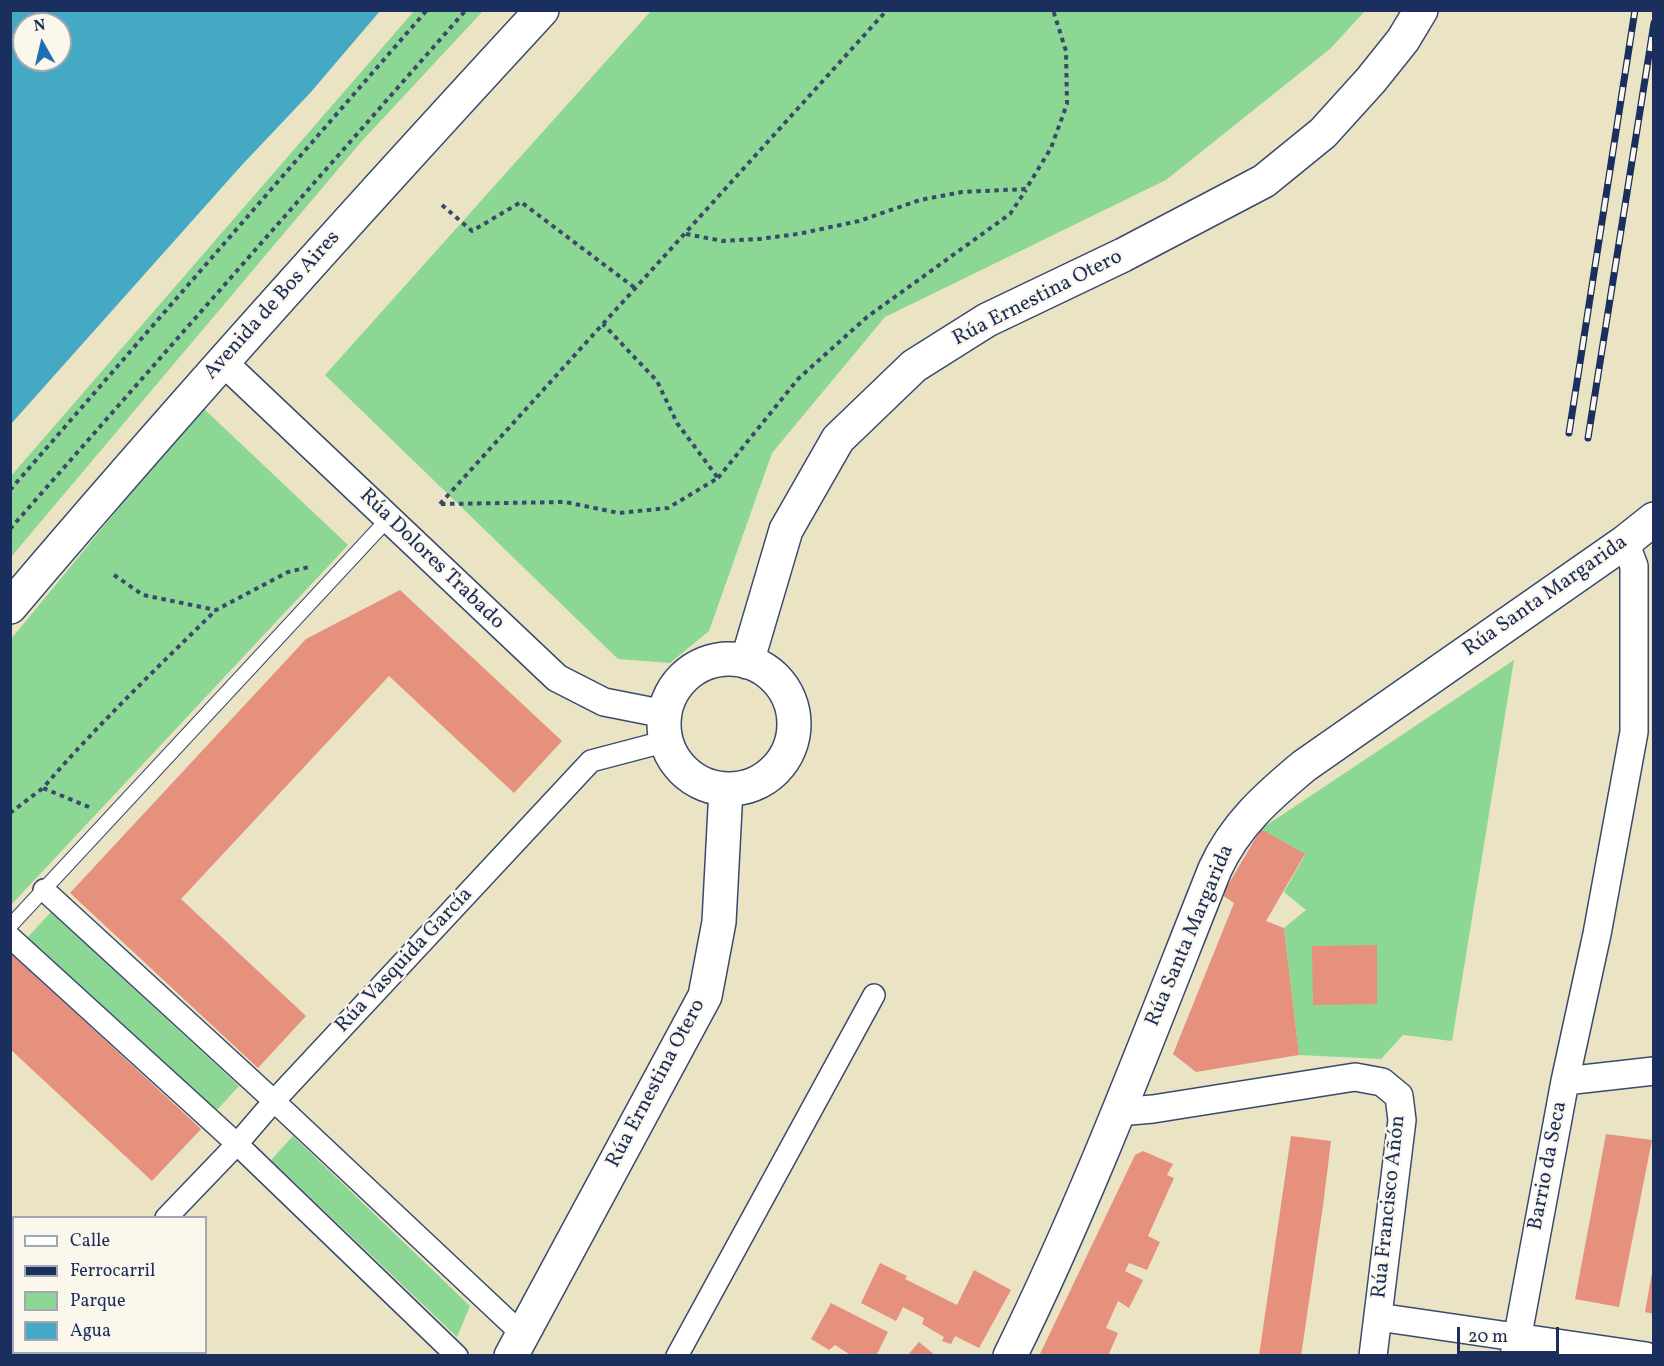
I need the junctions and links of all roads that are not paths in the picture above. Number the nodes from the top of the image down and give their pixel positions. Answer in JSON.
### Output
{"nodes":[{"id":1,"x":542,"y":10,"type":"edge"},
{"id":2,"x":1420,"y":10,"type":"edge"},
{"id":3,"x":223,"y":362,"type":"junction"},
{"id":4,"x":388,"y":519,"type":"junction"},
{"id":5,"x":1653,"y":519,"type":"edge"},
{"id":6,"x":1625,"y":542,"type":"junction"},
{"id":7,"x":10,"y":607,"type":"edge"},
{"id":8,"x":747,"y":662,"type":"junction"},
{"id":9,"x":666,"y":727,"type":"junction"},
{"id":10,"x":726,"y":789,"type":"junction"},
{"id":11,"x":44,"y":890,"type":"junction"},
{"id":12,"x":10,"y":926,"type":"edge"},
{"id":13,"x":10,"y":937,"type":"edge"},
{"id":14,"x":874,"y":995,"type":"dead end"},
{"id":15,"x":1653,"y":1071,"type":"edge"},
{"id":16,"x":1565,"y":1081,"type":"junction"},
{"id":17,"x":274,"y":1101,"type":"junction"},
{"id":18,"x":1118,"y":1112,"type":"junction"},
{"id":19,"x":237,"y":1144,"type":"junction"},
{"id":20,"x":168,"y":1216,"type":"edge"},
{"id":21,"x":1378,"y":1317,"type":"junction"},
{"id":22,"x":517,"y":1345,"type":"edge"},
{"id":23,"x":1515,"y":1347,"type":"edge"},
{"id":24,"x":457,"y":1356,"type":"edge"},
{"id":25,"x":677,"y":1356,"type":"edge"},
{"id":26,"x":1010,"y":1356,"type":"edge"},
{"id":27,"x":1373,"y":1356,"type":"edge"},
{"id":28,"x":1646,"y":1356,"type":"edge"}],
"edges":[{"from":1,"to":3,"type":"street","name":"Avenida de Bos Aires"},
{"from":2,"to":8,"type":"street","name":"Rúa Ernestina Otero"},
{"from":3,"to":4,"type":"street","name":"Rúa Dolores Trabado"},
{"from":3,"to":7,"type":"street","name":"Avenida de Bos Aires"},
{"from":4,"to":9,"type":"street","name":"Rúa Dolores Trabado"},
{"from":4,"to":11,"type":"lane"},
{"from":5,"to":6,"type":"street","name":"Rúa Santa Margarida"},
{"from":6,"to":16,"type":"street"},
{"from":6,"to":18,"type":"street","name":"Rúa Santa Margarida"},
{"from":8,"to":9,"type":"street"},
{"from":8,"to":10,"type":"street"},
{"from":9,"to":10,"type":"street"},
{"from":9,"to":17,"type":"street","name":"Rúa Vasquida García"},
{"from":10,"to":22,"type":"street","name":"Rúa Ernestina Otero"},
{"from":11,"to":12,"type":"lane"},
{"from":11,"to":17,"type":"street"},
{"from":13,"to":19,"type":"street"},
{"from":14,"to":25,"type":"street"},
{"from":15,"to":16,"type":"street","name":"Barrio da Seca"},
{"from":16,"to":23,"type":"street","name":"Barrio da Seca"},
{"from":17,"to":19,"type":"street","name":"Rúa Vasquida García"},
{"from":17,"to":22,"type":"street"},
{"from":18,"to":21,"type":"street","name":"Rúa Francisco Añón"},
{"from":18,"to":26,"type":"street","name":"Rúa Santa Margarida"},
{"from":19,"to":20,"type":"street","name":"Rúa Vasquida García"},
{"from":19,"to":24,"type":"street"},
{"from":21,"to":23,"type":"street"},
{"from":21,"to":27,"type":"street","name":"Rúa Francisco Añón"},
{"from":23,"to":28,"type":"street"}]}
